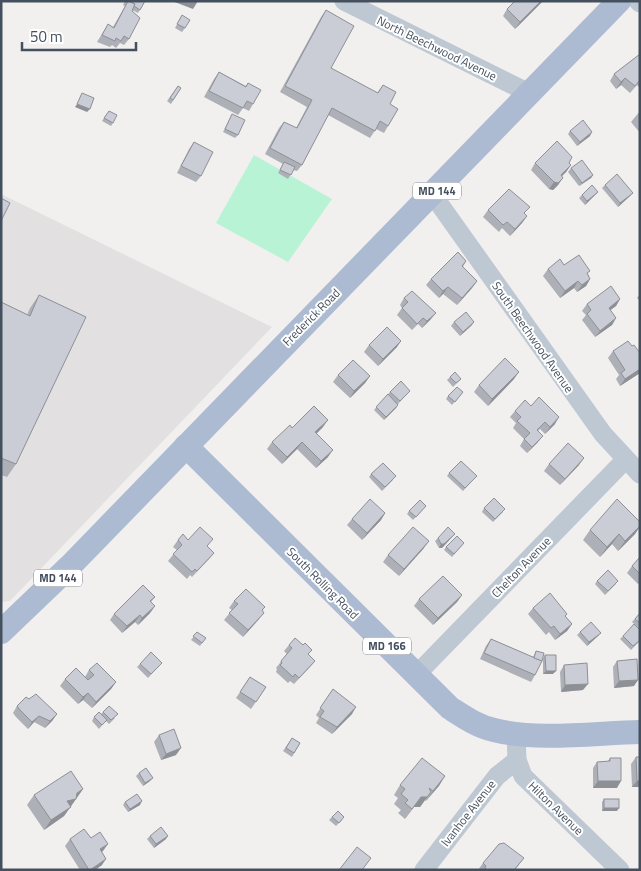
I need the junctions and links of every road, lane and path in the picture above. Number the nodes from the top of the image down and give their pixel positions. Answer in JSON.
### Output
{"nodes":[{"id":1,"x":344,"y":1,"type":"edge"},
{"id":2,"x":620,"y":1,"type":"edge"},
{"id":3,"x":531,"y":94,"type":"junction"},
{"id":4,"x":433,"y":195,"type":"junction"},
{"id":5,"x":186,"y":446,"type":"junction"},
{"id":6,"x":625,"y":460,"type":"junction"},
{"id":7,"x":640,"y":474,"type":"edge"},
{"id":8,"x":1,"y":632,"type":"edge"},
{"id":9,"x":416,"y":674,"type":"junction"},
{"id":10,"x":640,"y":732,"type":"edge"},
{"id":11,"x":516,"y":734,"type":"junction"},
{"id":12,"x":517,"y":760,"type":"junction"},
{"id":13,"x":424,"y":870,"type":"edge"},
{"id":14,"x":620,"y":870,"type":"edge"}],
"edges":[{"from":1,"to":3,"type":"street","name":"North Beechwood Avenue"},
{"from":2,"to":3,"type":"main road","name":"Frederick Road","number":"MD 144"},
{"from":3,"to":4,"type":"main road","name":"Frederick Road","number":"MD 144"},
{"from":4,"to":5,"type":"main road","name":"Frederick Road","number":"MD 144"},
{"from":4,"to":6,"type":"street","name":"South Beechwood Avenue"},
{"from":5,"to":8,"type":"main road","name":"Frederick Road","number":"MD 144"},
{"from":5,"to":9,"type":"main road","name":"South Rolling Road","number":"MD 166"},
{"from":6,"to":7,"type":"street","name":"South Beechwood Avenue"},
{"from":6,"to":9,"type":"street","name":"Chelton Avenue"},
{"from":9,"to":11,"type":"main road","name":"South Rolling Road","number":"MD 166"},
{"from":10,"to":11,"type":"main road","name":"South Rolling Road","number":"MD 166"},
{"from":11,"to":12,"type":"street","name":"Hilton Avenue"},
{"from":12,"to":13,"type":"street","name":"Ivanhoe Avenue"},
{"from":12,"to":14,"type":"street","name":"Hilton Avenue"}]}
